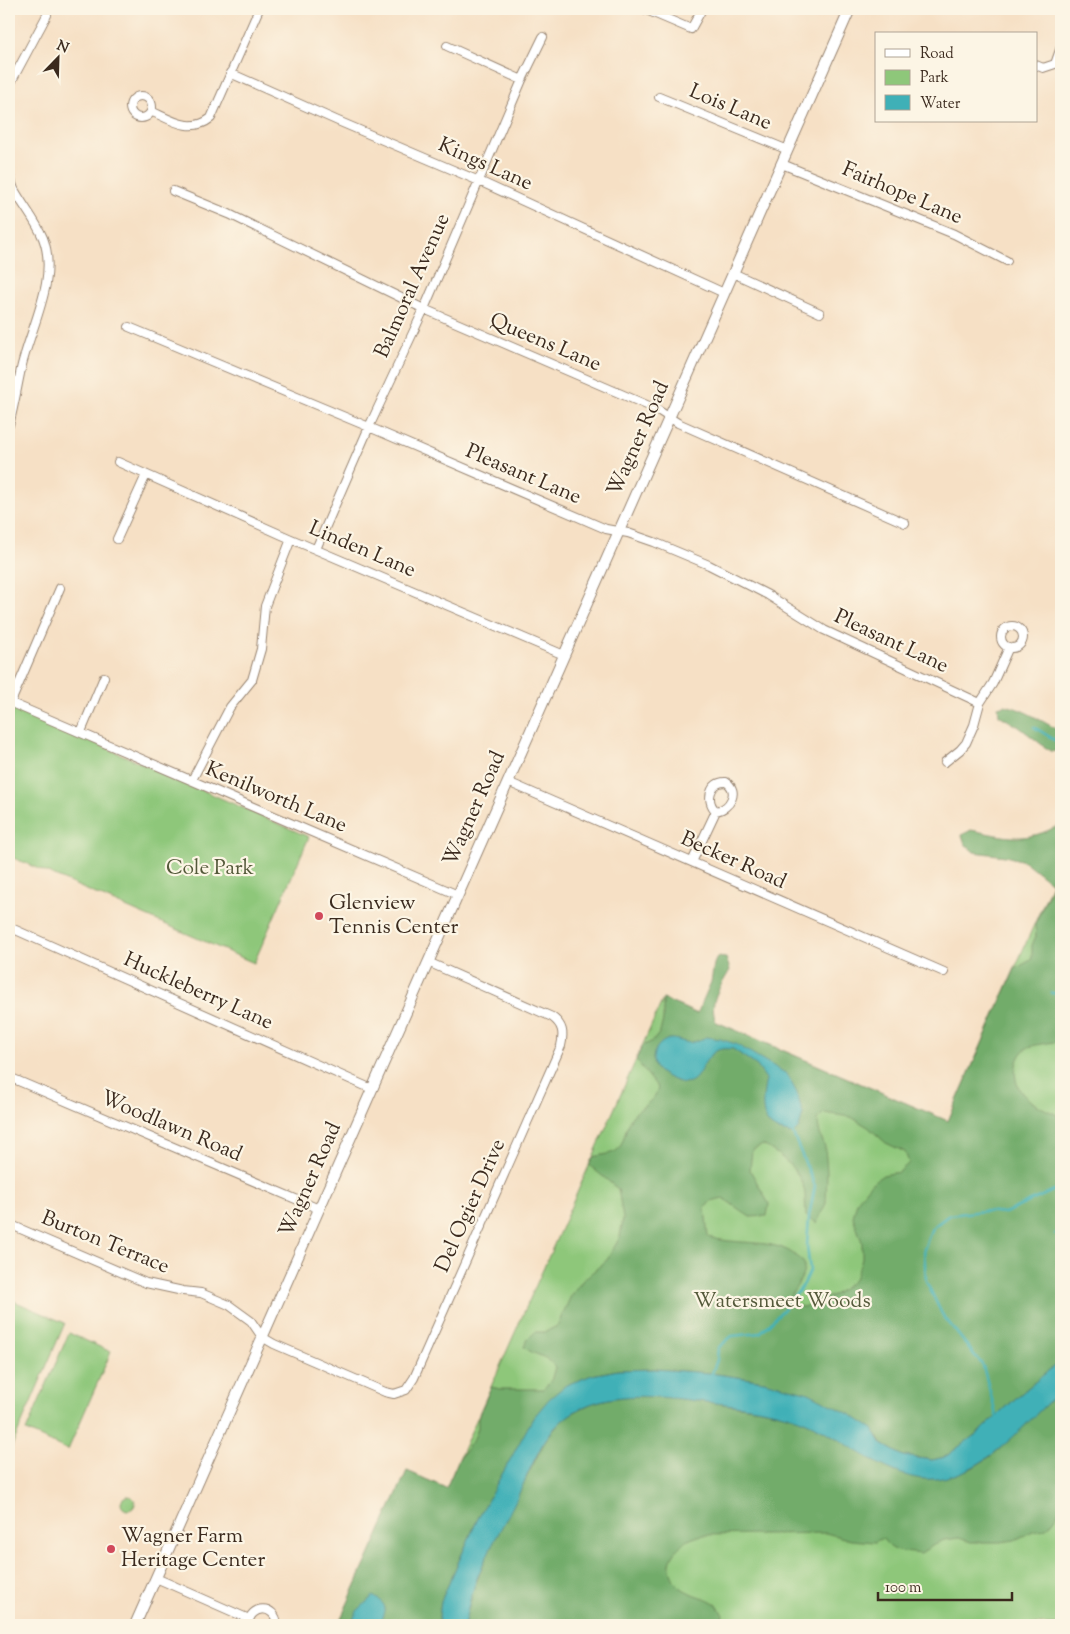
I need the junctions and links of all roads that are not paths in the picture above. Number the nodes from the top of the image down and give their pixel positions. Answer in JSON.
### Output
{"nodes":[{"id":1,"x":258,"y":9,"type":"edge"},
{"id":2,"x":644,"y":9,"type":"edge"},
{"id":3,"x":702,"y":9,"type":"edge"},
{"id":4,"x":850,"y":9,"type":"edge"},
{"id":5,"x":47,"y":15,"type":"dead end"},
{"id":6,"x":543,"y":37,"type":"dead end"},
{"id":7,"x":447,"y":46,"type":"dead end"},
{"id":8,"x":1061,"y":48,"type":"edge"},
{"id":9,"x":1038,"y":66,"type":"edge"},
{"id":10,"x":230,"y":73,"type":"junction"},
{"id":11,"x":522,"y":80,"type":"junction"},
{"id":12,"x":9,"y":86,"type":"edge"},
{"id":13,"x":659,"y":97,"type":"dead end"},
{"id":14,"x":151,"y":111,"type":"dead end"},
{"id":15,"x":788,"y":150,"type":"junction"},
{"id":16,"x":782,"y":164,"type":"junction"},
{"id":17,"x":9,"y":173,"type":"edge"},
{"id":18,"x":478,"y":181,"type":"junction"},
{"id":19,"x":12,"y":190,"type":"edge"},
{"id":20,"x":173,"y":191,"type":"dead end"},
{"id":21,"x":1007,"y":261,"type":"dead end"},
{"id":22,"x":733,"y":273,"type":"junction"},
{"id":23,"x":724,"y":293,"type":"junction"},
{"id":24,"x":424,"y":309,"type":"junction"},
{"id":25,"x":820,"y":313,"type":"dead end"},
{"id":26,"x":129,"y":327,"type":"dead end"},
{"id":27,"x":670,"y":417,"type":"junction"},
{"id":28,"x":9,"y":425,"type":"edge"},
{"id":29,"x":368,"y":427,"type":"junction"},
{"id":30,"x":118,"y":462,"type":"dead end"},
{"id":31,"x":146,"y":475,"type":"junction"},
{"id":32,"x":905,"y":523,"type":"dead end"},
{"id":33,"x":619,"y":532,"type":"junction"},
{"id":34,"x":117,"y":538,"type":"dead end"},
{"id":35,"x":291,"y":539,"type":"junction"},
{"id":36,"x":316,"y":549,"type":"junction"},
{"id":37,"x":60,"y":588,"type":"dead end"},
{"id":38,"x":1009,"y":647,"type":"dead end"},
{"id":39,"x":564,"y":655,"type":"junction"},
{"id":40,"x":104,"y":677,"type":"dead end"},
{"id":41,"x":10,"y":702,"type":"edge"},
{"id":42,"x":980,"y":703,"type":"junction"},
{"id":43,"x":81,"y":732,"type":"junction"},
{"id":44,"x":945,"y":762,"type":"dead end"},
{"id":45,"x":192,"y":780,"type":"junction"},
{"id":46,"x":508,"y":782,"type":"junction"},
{"id":47,"x":716,"y":811,"type":"dead end"},
{"id":48,"x":692,"y":862,"type":"junction"},
{"id":49,"x":458,"y":895,"type":"junction"},
{"id":50,"x":9,"y":927,"type":"edge"},
{"id":51,"x":428,"y":962,"type":"junction"},
{"id":52,"x":944,"y":972,"type":"dead end"},
{"id":53,"x":9,"y":1077,"type":"edge"},
{"id":54,"x":372,"y":1089,"type":"junction"},
{"id":55,"x":319,"y":1210,"type":"junction"},
{"id":56,"x":9,"y":1224,"type":"edge"},
{"id":57,"x":262,"y":1337,"type":"junction"},
{"id":58,"x":156,"y":1578,"type":"junction"},
{"id":59,"x":249,"y":1622,"type":"edge"},
{"id":60,"x":135,"y":1625,"type":"edge"},
{"id":61,"x":277,"y":1625,"type":"edge"}],
"edges":[{"from":1,"to":10,"type":"street"},
{"from":2,"to":3,"type":"street"},
{"from":4,"to":15,"type":"street","name":"Wagner Road"},
{"from":5,"to":12,"type":"street"},
{"from":6,"to":11,"type":"street","name":"Balmoral Avenue"},
{"from":7,"to":11,"type":"street"},
{"from":8,"to":9,"type":"street"},
{"from":10,"to":14,"type":"street"},
{"from":10,"to":18,"type":"street","name":"Kings Lane"},
{"from":11,"to":18,"type":"street","name":"Balmoral Avenue"},
{"from":13,"to":15,"type":"street","name":"Lois Lane"},
{"from":15,"to":16,"type":"street","name":"Wagner Road"},
{"from":16,"to":21,"type":"street","name":"Fairhope Lane"},
{"from":16,"to":22,"type":"street","name":"Wagner Road"},
{"from":17,"to":19,"type":"street"},
{"from":18,"to":23,"type":"street","name":"Kings Lane"},
{"from":18,"to":24,"type":"street","name":"Balmoral Avenue"},
{"from":19,"to":28,"type":"street"},
{"from":20,"to":24,"type":"street","name":"Queens Lane"},
{"from":22,"to":23,"type":"street","name":"Wagner Road"},
{"from":22,"to":25,"type":"street"},
{"from":23,"to":27,"type":"street","name":"Wagner Road"},
{"from":24,"to":27,"type":"street","name":"Queens Lane"},
{"from":24,"to":29,"type":"street","name":"Balmoral Avenue"},
{"from":26,"to":29,"type":"street","name":"Pleasant Lane"},
{"from":27,"to":32,"type":"street","name":"Queens Lane"},
{"from":27,"to":33,"type":"street","name":"Wagner Road"},
{"from":29,"to":33,"type":"street","name":"Pleasant Lane"},
{"from":29,"to":36,"type":"street","name":"Balmoral Avenue"},
{"from":30,"to":31,"type":"street","name":"Linden Lane"},
{"from":31,"to":34,"type":"street"},
{"from":31,"to":35,"type":"street","name":"Linden Lane"},
{"from":33,"to":39,"type":"street","name":"Wagner Road"},
{"from":33,"to":42,"type":"street","name":"Pleasant Lane"},
{"from":35,"to":36,"type":"street","name":"Linden Lane"},
{"from":35,"to":45,"type":"street"},
{"from":36,"to":39,"type":"street","name":"Linden Lane"},
{"from":37,"to":41,"type":"street"},
{"from":38,"to":42,"type":"street"},
{"from":39,"to":46,"type":"street","name":"Wagner Road"},
{"from":40,"to":43,"type":"street"},
{"from":41,"to":43,"type":"street","name":"Kenilworth Lane"},
{"from":42,"to":44,"type":"street"},
{"from":43,"to":45,"type":"street","name":"Kenilworth Lane"},
{"from":45,"to":49,"type":"street","name":"Kenilworth Lane"},
{"from":46,"to":48,"type":"street","name":"Becker Road"},
{"from":46,"to":49,"type":"street","name":"Wagner Road"},
{"from":47,"to":48,"type":"street"},
{"from":48,"to":52,"type":"street","name":"Becker Road"},
{"from":49,"to":51,"type":"street","name":"Wagner Road"},
{"from":50,"to":54,"type":"street","name":"Huckleberry Lane"},
{"from":51,"to":54,"type":"street","name":"Wagner Road"},
{"from":51,"to":57,"type":"street","name":"Del Ogier Drive"},
{"from":53,"to":55,"type":"street","name":"Woodlawn Road"},
{"from":54,"to":55,"type":"street","name":"Wagner Road"},
{"from":55,"to":57,"type":"street","name":"Wagner Road"},
{"from":56,"to":57,"type":"street","name":"Burton Terrace"},
{"from":57,"to":58,"type":"street","name":"Wagner Road"},
{"from":58,"to":59,"type":"street"},
{"from":58,"to":60,"type":"street","name":"Wagner Road"},
{"from":59,"to":61,"type":"street"}]}
